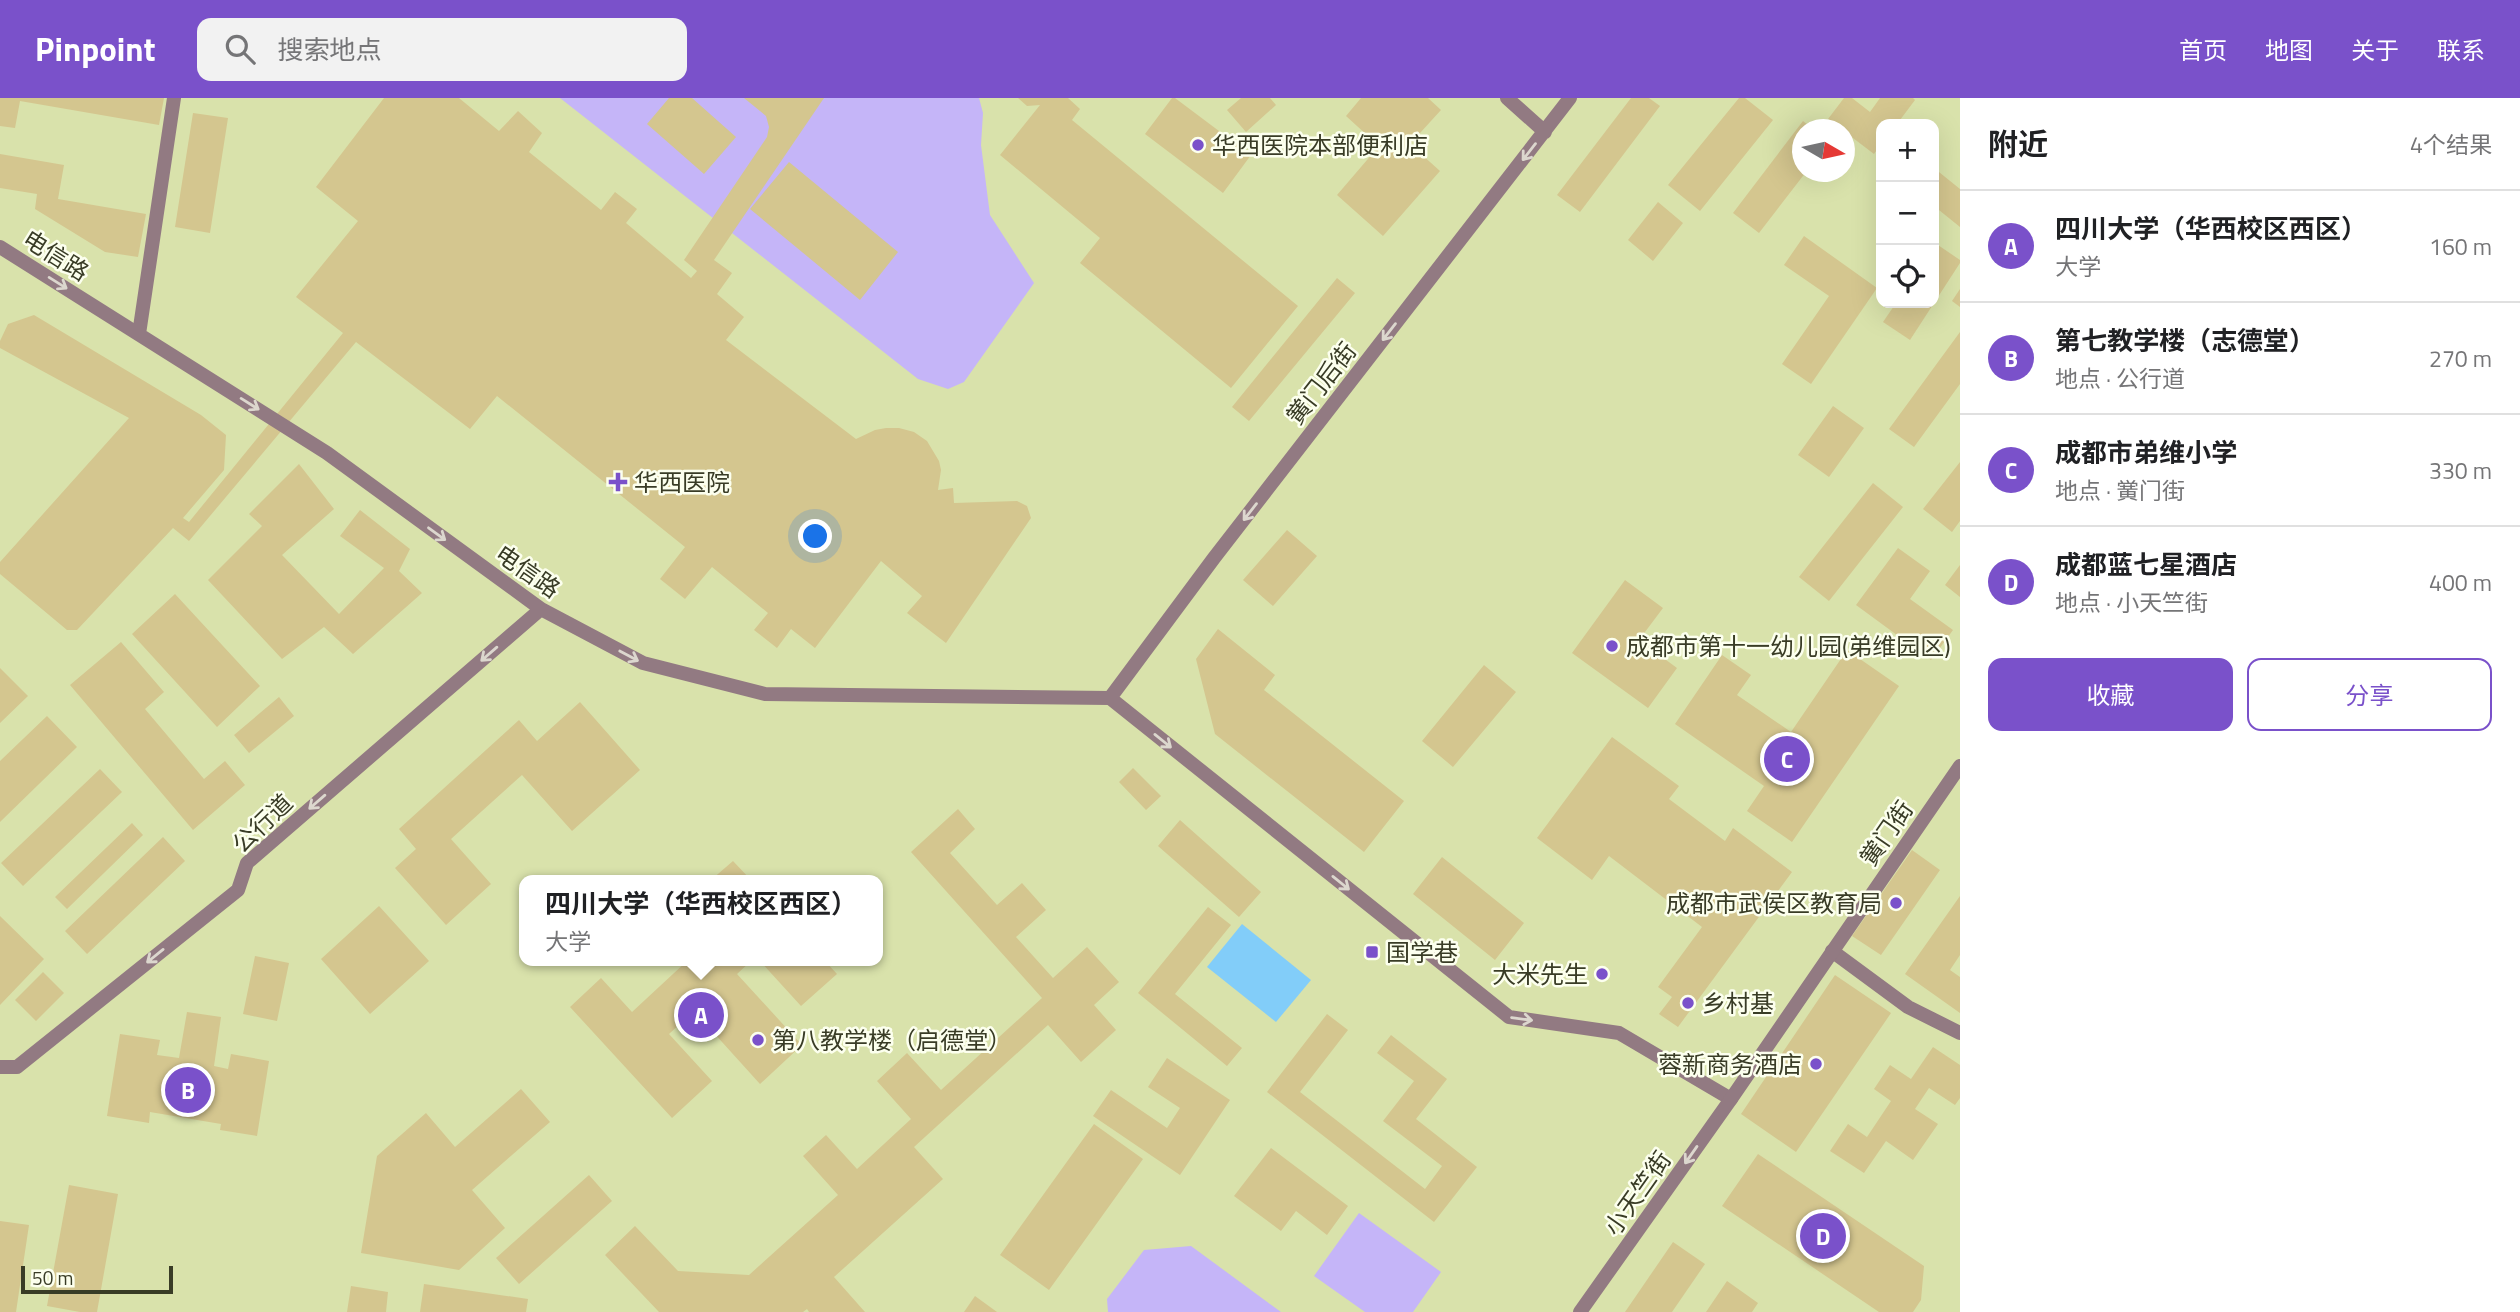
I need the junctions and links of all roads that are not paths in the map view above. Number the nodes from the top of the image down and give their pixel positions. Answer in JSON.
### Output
{"nodes":[{"id":1,"x":174,"y":98,"type":"edge"},
{"id":2,"x":1507,"y":98,"type":"edge"},
{"id":3,"x":1570,"y":98,"type":"edge"},
{"id":4,"x":1545,"y":132,"type":"junction"},
{"id":5,"x":0,"y":247,"type":"edge"},
{"id":6,"x":139,"y":334,"type":"junction"},
{"id":7,"x":541,"y":609,"type":"junction"},
{"id":8,"x":1110,"y":698,"type":"junction"},
{"id":9,"x":1960,"y":766,"type":"edge"},
{"id":10,"x":1832,"y":951,"type":"junction"},
{"id":11,"x":1960,"y":1033,"type":"edge"},
{"id":12,"x":0,"y":1067,"type":"edge"},
{"id":13,"x":17,"y":1067,"type":"junction"},
{"id":14,"x":0,"y":1075,"type":"edge"},
{"id":15,"x":1731,"y":1099,"type":"junction"},
{"id":16,"x":1580,"y":1312,"type":"edge"}],
"edges":[{"from":1,"to":6,"type":"street"},
{"from":2,"to":4,"type":"street"},
{"from":3,"to":4,"type":"street","name":"黉门后街"},
{"from":4,"to":8,"type":"street","name":"黉门后街","one_way":true},
{"from":5,"to":6,"type":"street","name":"电信路","one_way":true},
{"from":6,"to":7,"type":"street","name":"电信路","one_way":true},
{"from":7,"to":8,"type":"street","name":"电信路","one_way":true},
{"from":7,"to":13,"type":"street","name":"公行道","one_way":true},
{"from":8,"to":15,"type":"street","one_way":true},
{"from":9,"to":10,"type":"street","name":"黉门街"},
{"from":10,"to":11,"type":"street"},
{"from":10,"to":15,"type":"street","name":"黉门街"},
{"from":12,"to":13,"type":"street"},
{"from":13,"to":14,"type":"street","name":"公行道"},
{"from":15,"to":16,"type":"street","name":"小天竺街","one_way":true}]}
